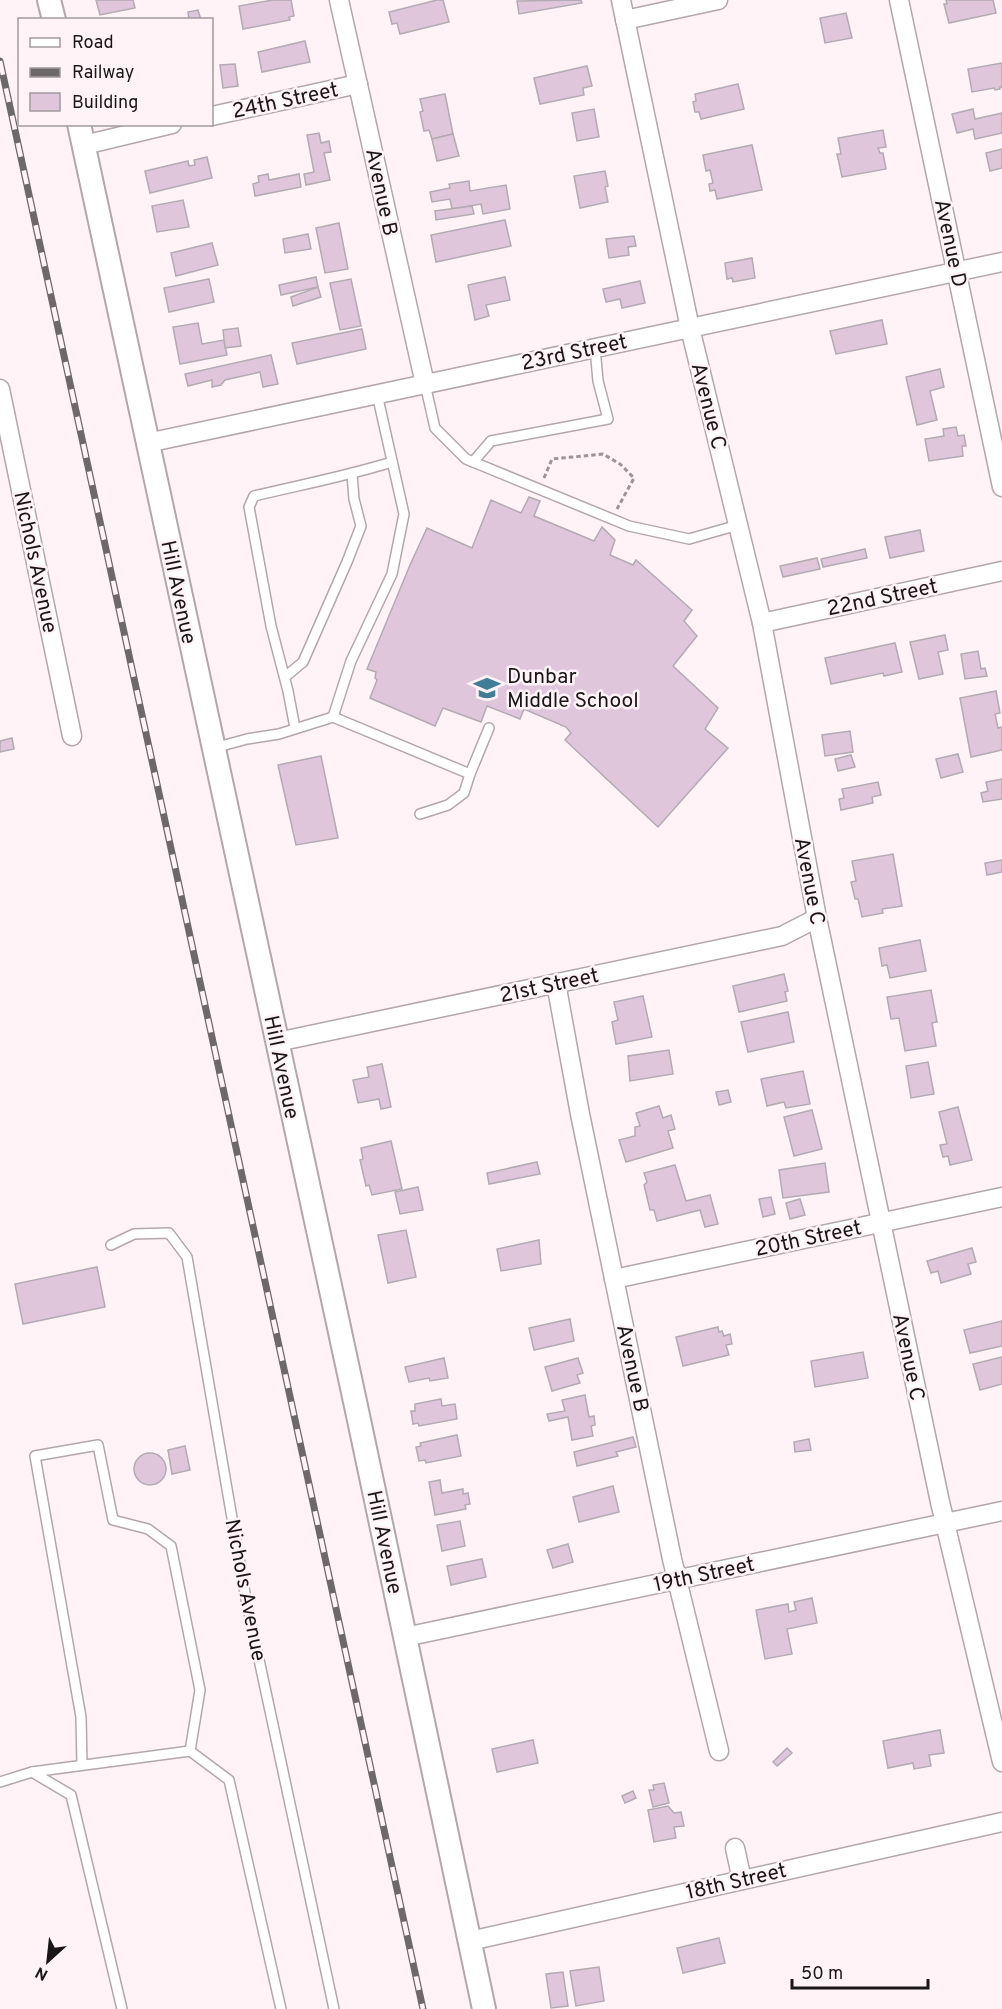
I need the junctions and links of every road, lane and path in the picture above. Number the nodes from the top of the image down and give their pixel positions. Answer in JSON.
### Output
{"nodes":[{"id":1,"x":49,"y":0,"type":"edge"},
{"id":2,"x":339,"y":0,"type":"edge"},
{"id":3,"x":621,"y":0,"type":"edge"},
{"id":4,"x":718,"y":0,"type":"edge"},
{"id":5,"x":899,"y":0,"type":"edge"},
{"id":6,"x":54,"y":18,"type":"edge"},
{"id":7,"x":625,"y":20,"type":"junction"},
{"id":8,"x":358,"y":84,"type":"junction"},
{"id":9,"x":213,"y":116,"type":"edge"},
{"id":10,"x":154,"y":126,"type":"edge"},
{"id":11,"x":81,"y":134,"type":"edge"},
{"id":12,"x":1002,"y":262,"type":"edge"},
{"id":13,"x":957,"y":272,"type":"junction"},
{"id":14,"x":690,"y":328,"type":"junction"},
{"id":15,"x":595,"y":348,"type":"junction"},
{"id":16,"x":424,"y":384,"type":"junction"},
{"id":17,"x":0,"y":389,"type":"edge"},
{"id":18,"x":377,"y":394,"type":"junction"},
{"id":19,"x":147,"y":443,"type":"junction"},
{"id":20,"x":392,"y":462,"type":"junction"},
{"id":21,"x":473,"y":462,"type":"junction"},
{"id":22,"x":352,"y":474,"type":"junction"},
{"id":23,"x":1002,"y":487,"type":"edge"},
{"id":24,"x":540,"y":489,"type":"junction"},
{"id":25,"x":612,"y":518,"type":"junction"},
{"id":26,"x":738,"y":525,"type":"junction"},
{"id":27,"x":1002,"y":571,"type":"edge"},
{"id":28,"x":762,"y":623,"type":"junction"},
{"id":29,"x":285,"y":677,"type":"junction"},
{"id":30,"x":333,"y":717,"type":"junction"},
{"id":31,"x":294,"y":728,"type":"junction"},
{"id":32,"x":489,"y":728,"type":"dead end"},
{"id":33,"x":72,"y":736,"type":"dead end"},
{"id":34,"x":213,"y":748,"type":"junction"},
{"id":35,"x":470,"y":774,"type":"junction"},
{"id":36,"x":420,"y":814,"type":"dead end"},
{"id":37,"x":817,"y":918,"type":"junction"},
{"id":38,"x":556,"y":983,"type":"junction"},
{"id":39,"x":277,"y":1042,"type":"junction"},
{"id":40,"x":1002,"y":1197,"type":"edge"},
{"id":41,"x":881,"y":1222,"type":"junction"},
{"id":42,"x":111,"y":1245,"type":"dead end"},
{"id":43,"x":614,"y":1279,"type":"junction"},
{"id":44,"x":1002,"y":1511,"type":"edge"},
{"id":45,"x":945,"y":1523,"type":"junction"},
{"id":46,"x":676,"y":1580,"type":"junction"},
{"id":47,"x":405,"y":1637,"type":"junction"},
{"id":48,"x":190,"y":1751,"type":"junction"},
{"id":49,"x":718,"y":1751,"type":"dead end"},
{"id":50,"x":1002,"y":1762,"type":"edge"},
{"id":51,"x":82,"y":1765,"type":"junction"},
{"id":52,"x":32,"y":1772,"type":"junction"},
{"id":53,"x":0,"y":1782,"type":"edge"},
{"id":54,"x":1002,"y":1822,"type":"edge"},
{"id":55,"x":735,"y":1848,"type":"dead end"},
{"id":56,"x":742,"y":1880,"type":"junction"},
{"id":57,"x":470,"y":1941,"type":"junction"},
{"id":58,"x":122,"y":2009,"type":"edge"},
{"id":59,"x":281,"y":2009,"type":"edge"},
{"id":60,"x":334,"y":2009,"type":"edge"},
{"id":61,"x":484,"y":2009,"type":"edge"}],
"edges":[{"from":1,"to":6,"type":"street"},
{"from":2,"to":8,"type":"street","name":"Avenue B"},
{"from":3,"to":7,"type":"street","name":"Avenue C"},
{"from":4,"to":7,"type":"street"},
{"from":5,"to":13,"type":"street","name":"Avenue D"},
{"from":7,"to":14,"type":"street","name":"Avenue C"},
{"from":8,"to":9,"type":"street","name":"24th Street"},
{"from":8,"to":16,"type":"street","name":"Avenue B"},
{"from":10,"to":11,"type":"street"},
{"from":11,"to":19,"type":"street","name":"Hill Avenue"},
{"from":12,"to":13,"type":"street","name":"23rd Street"},
{"from":13,"to":14,"type":"street","name":"23rd Street"},
{"from":13,"to":23,"type":"street","name":"Avenue D"},
{"from":14,"to":15,"type":"street","name":"23rd Street"},
{"from":14,"to":26,"type":"street","name":"Avenue C"},
{"from":15,"to":16,"type":"street","name":"23rd Street"},
{"from":15,"to":21,"type":"lane"},
{"from":16,"to":18,"type":"street","name":"23rd Street"},
{"from":16,"to":21,"type":"lane"},
{"from":17,"to":33,"type":"street","name":"Nichols Avenue"},
{"from":18,"to":19,"type":"street","name":"23rd Street"},
{"from":18,"to":20,"type":"lane"},
{"from":19,"to":34,"type":"street","name":"Hill Avenue"},
{"from":20,"to":22,"type":"lane"},
{"from":20,"to":30,"type":"lane"},
{"from":21,"to":24,"type":"lane"},
{"from":22,"to":29,"type":"lane"},
{"from":22,"to":29,"type":"lane"},
{"from":24,"to":25,"type":"lane"},
{"from":24,"to":25,"type":"path"},
{"from":25,"to":26,"type":"lane"},
{"from":26,"to":28,"type":"street","name":"Avenue C"},
{"from":27,"to":28,"type":"street","name":"22nd Street"},
{"from":28,"to":37,"type":"street","name":"Avenue C"},
{"from":29,"to":31,"type":"lane"},
{"from":30,"to":31,"type":"lane"},
{"from":30,"to":35,"type":"lane"},
{"from":31,"to":34,"type":"lane"},
{"from":32,"to":35,"type":"lane"},
{"from":34,"to":39,"type":"street","name":"Hill Avenue"},
{"from":35,"to":36,"type":"lane"},
{"from":37,"to":38,"type":"street","name":"21st Street"},
{"from":37,"to":41,"type":"street","name":"Avenue C"},
{"from":38,"to":39,"type":"street","name":"21st Street"},
{"from":38,"to":43,"type":"street","name":"Avenue B"},
{"from":39,"to":47,"type":"street","name":"Hill Avenue"},
{"from":40,"to":41,"type":"street","name":"20th Street"},
{"from":41,"to":43,"type":"street","name":"20th Street"},
{"from":41,"to":45,"type":"street","name":"Avenue C"},
{"from":42,"to":60,"type":"lane","name":"Nichols Avenue"},
{"from":43,"to":46,"type":"street","name":"Avenue B"},
{"from":44,"to":45,"type":"street","name":"19th Street"},
{"from":45,"to":46,"type":"street","name":"19th Street"},
{"from":45,"to":50,"type":"street","name":"Avenue C"},
{"from":46,"to":47,"type":"street","name":"19th Street"},
{"from":46,"to":49,"type":"street","name":"Avenue B"},
{"from":47,"to":57,"type":"street","name":"Hill Avenue"},
{"from":48,"to":51,"type":"lane"},
{"from":48,"to":51,"type":"lane"},
{"from":48,"to":59,"type":"lane"},
{"from":51,"to":52,"type":"lane"},
{"from":52,"to":53,"type":"lane"},
{"from":52,"to":58,"type":"lane"},
{"from":54,"to":56,"type":"street","name":"18th Street"},
{"from":55,"to":56,"type":"street"},
{"from":56,"to":57,"type":"street","name":"18th Street"},
{"from":57,"to":61,"type":"street","name":"Hill Avenue"}]}
